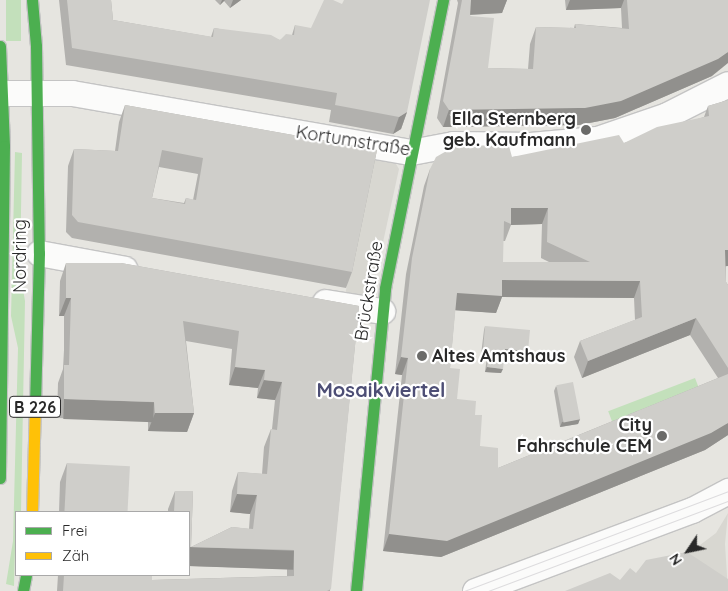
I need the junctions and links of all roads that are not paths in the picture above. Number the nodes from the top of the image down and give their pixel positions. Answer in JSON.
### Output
{"nodes":[{"id":1,"x":32,"y":0,"type":"edge"},
{"id":2,"x":443,"y":0,"type":"edge"},
{"id":3,"x":0,"y":46,"type":"edge"},
{"id":4,"x":728,"y":84,"type":"edge"},
{"id":5,"x":36,"y":92,"type":"junction"},
{"id":6,"x":1,"y":93,"type":"edge"},
{"id":7,"x":411,"y":152,"type":"junction"},
{"id":8,"x":39,"y":253,"type":"junction"},
{"id":9,"x":149,"y":273,"type":"edge"},
{"id":10,"x":306,"y":299,"type":"edge"},
{"id":11,"x":382,"y":311,"type":"junction"},
{"id":12,"x":0,"y":478,"type":"edge"},
{"id":13,"x":728,"y":491,"type":"edge"},
{"id":14,"x":32,"y":511,"type":"edge"},
{"id":15,"x":26,"y":576,"type":"edge"},
{"id":16,"x":24,"y":591,"type":"edge"},
{"id":17,"x":356,"y":591,"type":"edge"},
{"id":18,"x":475,"y":591,"type":"edge"}],
"edges":[{"from":1,"to":5,"type":"main road","name":"Nordring","number":"B 226"},
{"from":2,"to":7,"type":"main road","name":"Brückstraße"},
{"from":3,"to":6,"type":"main road","name":"Nordring","number":"B 226"},
{"from":4,"to":7,"type":"street","name":"Kortumstraße"},
{"from":5,"to":6,"type":"street","name":"Kortumstraße"},
{"from":5,"to":7,"type":"street","name":"Kortumstraße"},
{"from":5,"to":8,"type":"main road","name":"Nordring","number":"B 226"},
{"from":6,"to":12,"type":"main road","name":"Nordring","number":"B 226"},
{"from":7,"to":11,"type":"main road","name":"Brückstraße"},
{"from":8,"to":9,"type":"street"},
{"from":8,"to":14,"type":"main road","name":"Nordring","number":"B 226"},
{"from":10,"to":11,"type":"street"},
{"from":11,"to":17,"type":"main road","name":"Brückstraße"},
{"from":13,"to":18,"type":"street"},
{"from":15,"to":16,"type":"main road"}]}
